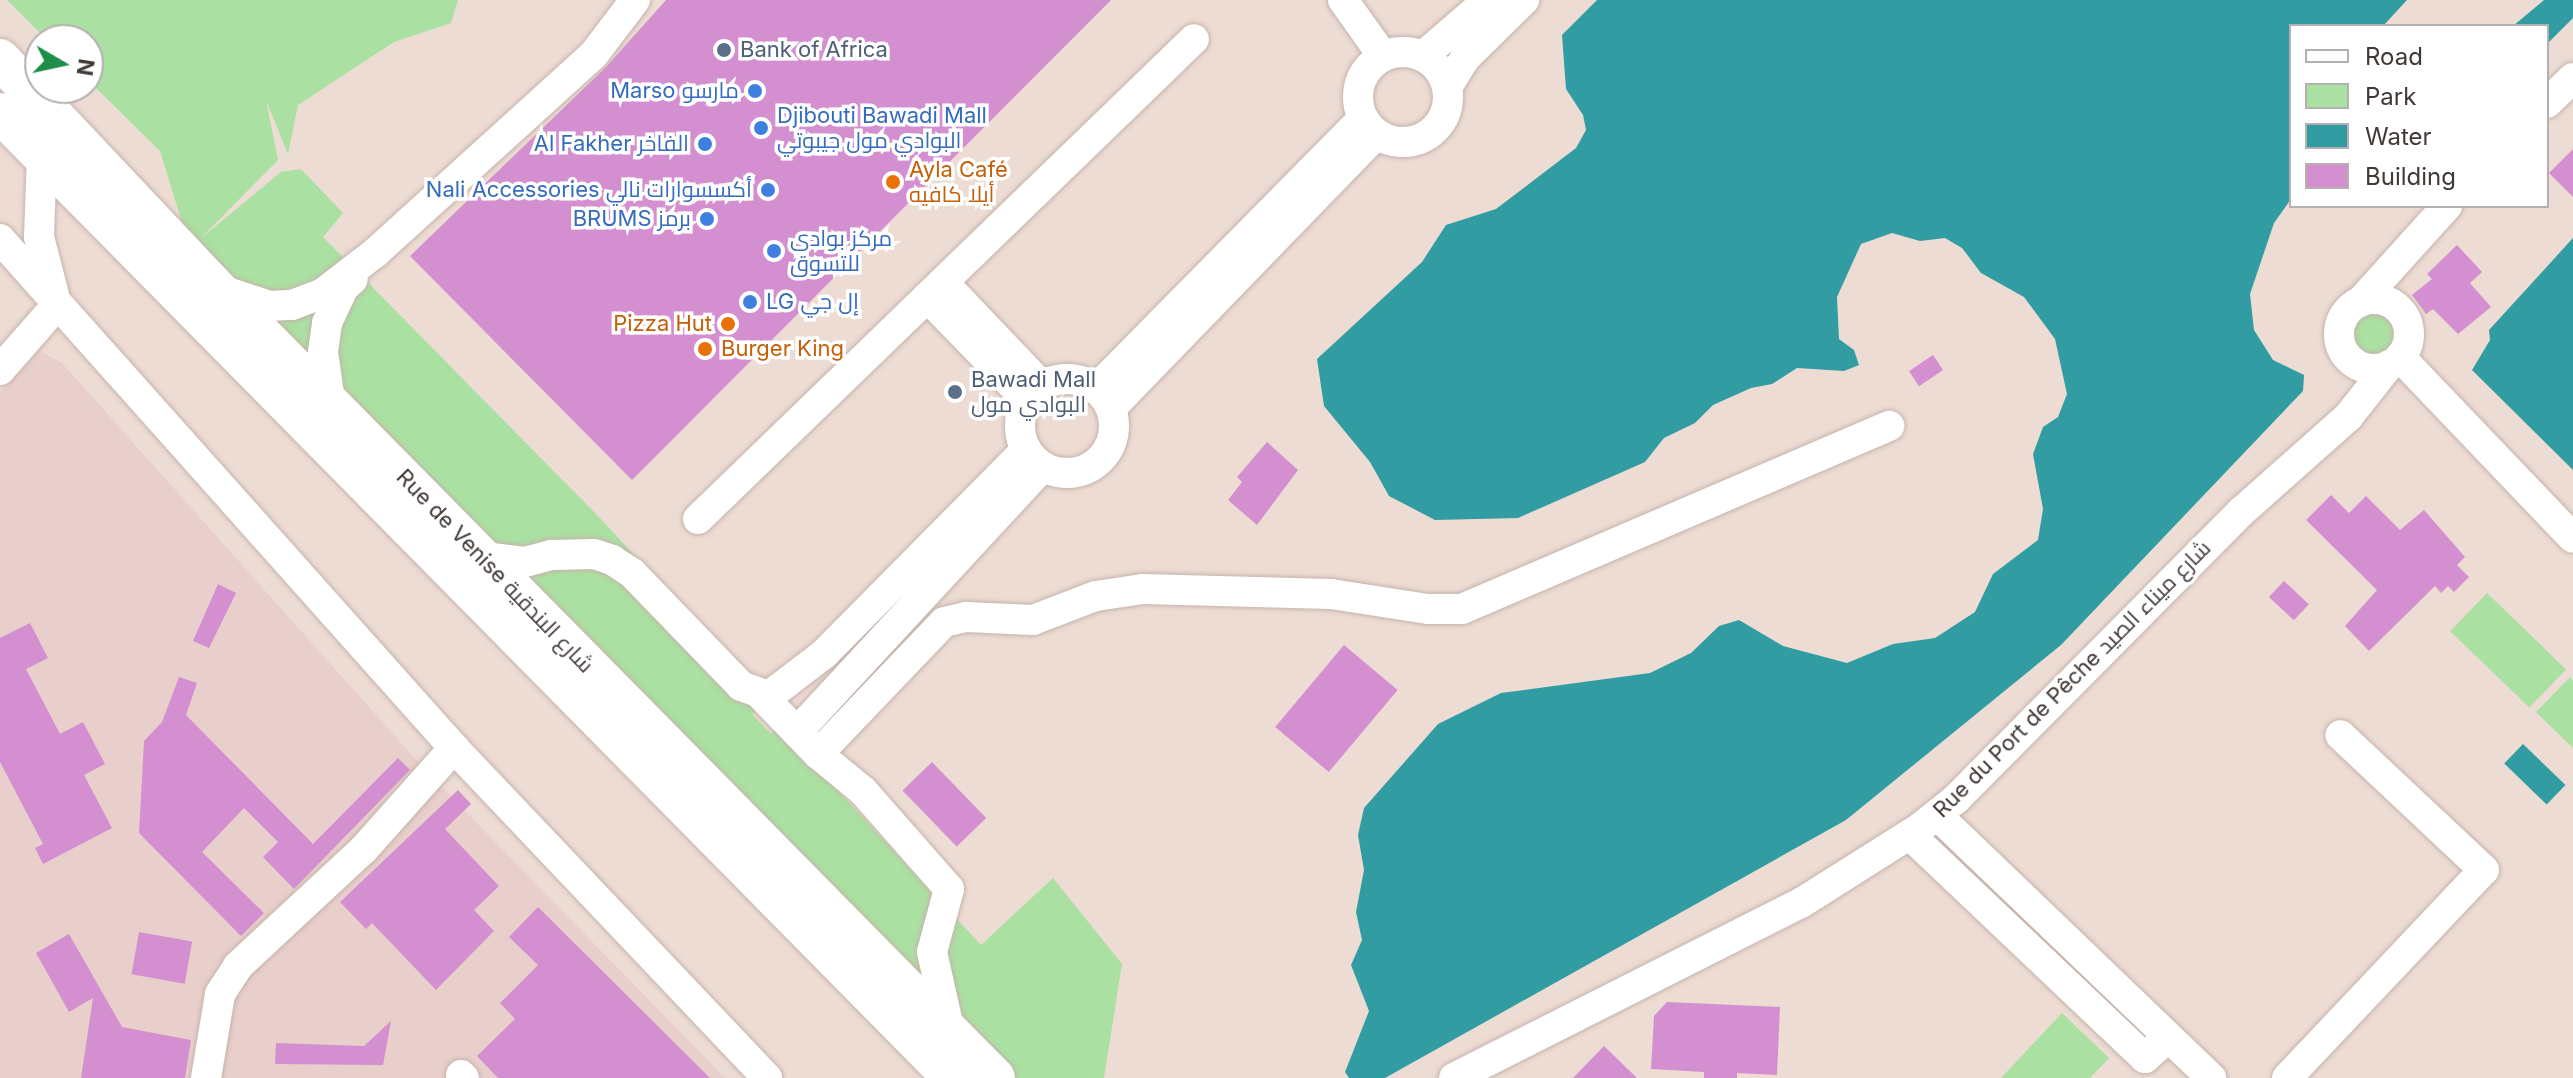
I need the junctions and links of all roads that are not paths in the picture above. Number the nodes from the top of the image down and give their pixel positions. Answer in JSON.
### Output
{"nodes":[{"id":1,"x":635,"y":0,"type":"edge"},
{"id":2,"x":1343,"y":0,"type":"edge"},
{"id":3,"x":1488,"y":0,"type":"edge"},
{"id":4,"x":1524,"y":0,"type":"edge"},
{"id":5,"x":1194,"y":39,"type":"dead end"},
{"id":6,"x":1383,"y":56,"type":"junction"},
{"id":7,"x":1423,"y":56,"type":"junction"},
{"id":8,"x":0,"y":59,"type":"edge"},
{"id":9,"x":2573,"y":78,"type":"edge"},
{"id":10,"x":1447,"y":87,"type":"junction"},
{"id":11,"x":2549,"y":101,"type":"edge"},
{"id":12,"x":0,"y":113,"type":"edge"},
{"id":13,"x":1370,"y":126,"type":"junction"},
{"id":14,"x":42,"y":155,"type":"junction"},
{"id":15,"x":2445,"y":208,"type":"edge"},
{"id":16,"x":0,"y":239,"type":"edge"},
{"id":17,"x":2407,"y":249,"type":"junction"},
{"id":18,"x":376,"y":252,"type":"junction"},
{"id":19,"x":212,"y":284,"type":"junction"},
{"id":20,"x":935,"y":290,"type":"junction"},
{"id":21,"x":2362,"y":300,"type":"junction"},
{"id":22,"x":57,"y":305,"type":"junction"},
{"id":23,"x":2404,"y":315,"type":"junction"},
{"id":24,"x":2350,"y":359,"type":"junction"},
{"id":25,"x":2394,"y":361,"type":"junction"},
{"id":26,"x":0,"y":370,"type":"edge"},
{"id":27,"x":1034,"y":393,"type":"junction"},
{"id":28,"x":1104,"y":398,"type":"junction"},
{"id":29,"x":330,"y":401,"type":"junction"},
{"id":30,"x":1889,"y":426,"type":"dead end"},
{"id":31,"x":2331,"y":432,"type":"junction"},
{"id":32,"x":1034,"y":458,"type":"junction"},
{"id":33,"x":698,"y":519,"type":"dead end"},
{"id":34,"x":2573,"y":538,"type":"edge"},
{"id":35,"x":483,"y":557,"type":"junction"},
{"id":36,"x":761,"y":695,"type":"junction"},
{"id":37,"x":797,"y":732,"type":"junction"},
{"id":38,"x":2340,"y":735,"type":"dead end"},
{"id":39,"x":454,"y":748,"type":"junction"},
{"id":40,"x":818,"y":754,"type":"junction"},
{"id":41,"x":1937,"y":815,"type":"junction"},
{"id":42,"x":1910,"y":835,"type":"junction"},
{"id":43,"x":949,"y":1028,"type":"junction"},
{"id":44,"x":2168,"y":1037,"type":"junction"},
{"id":45,"x":206,"y":1078,"type":"edge"},
{"id":46,"x":767,"y":1078,"type":"edge"},
{"id":47,"x":953,"y":1078,"type":"edge"},
{"id":48,"x":995,"y":1078,"type":"edge"},
{"id":49,"x":1454,"y":1078,"type":"edge"},
{"id":50,"x":2211,"y":1078,"type":"edge"},
{"id":51,"x":2287,"y":1078,"type":"edge"}],
"edges":[{"from":1,"to":18,"type":"street"},
{"from":2,"to":6,"type":"street"},
{"from":3,"to":7,"type":"street"},
{"from":4,"to":10,"type":"street"},
{"from":5,"to":20,"type":"street"},
{"from":6,"to":7,"type":"street"},
{"from":6,"to":13,"type":"street"},
{"from":7,"to":10,"type":"street"},
{"from":8,"to":19,"type":"main road","name":"Rue de Venise شارع البندقية"},
{"from":9,"to":11,"type":"street"},
{"from":10,"to":13,"type":"street"},
{"from":12,"to":14,"type":"main road","name":"Rue de Venise شارع البندقية"},
{"from":13,"to":28,"type":"street"},
{"from":14,"to":22,"type":"street"},
{"from":14,"to":47,"type":"main road","name":"Rue de Venise شارع البندقية"},
{"from":15,"to":17,"type":"street"},
{"from":16,"to":22,"type":"street"},
{"from":17,"to":21,"type":"street"},
{"from":17,"to":23,"type":"street"},
{"from":18,"to":19,"type":"street"},
{"from":18,"to":29,"type":"street"},
{"from":19,"to":29,"type":"main road","name":"Rue de Venise شارع البندقية"},
{"from":20,"to":27,"type":"street"},
{"from":20,"to":33,"type":"street"},
{"from":21,"to":23,"type":"street"},
{"from":21,"to":24,"type":"street"},
{"from":22,"to":26,"type":"street"},
{"from":22,"to":39,"type":"street"},
{"from":23,"to":25,"type":"street"},
{"from":24,"to":25,"type":"street"},
{"from":24,"to":31,"type":"street"},
{"from":25,"to":31,"type":"street","name":"Rue du Port de Pêche شارع ميناء الصيد"},
{"from":25,"to":34,"type":"street"},
{"from":27,"to":28,"type":"street"},
{"from":27,"to":32,"type":"street"},
{"from":28,"to":32,"type":"street"},
{"from":29,"to":35,"type":"main road","name":"Rue de Venise شارع البندقية"},
{"from":30,"to":40,"type":"street"},
{"from":31,"to":41,"type":"street","name":"Rue du Port de Pêche شارع ميناء الصيد"},
{"from":32,"to":36,"type":"street"},
{"from":32,"to":37,"type":"street"},
{"from":35,"to":36,"type":"street"},
{"from":35,"to":43,"type":"main road","name":"Rue de Venise شارع البندقية"},
{"from":36,"to":37,"type":"street"},
{"from":37,"to":40,"type":"street"},
{"from":38,"to":51,"type":"street"},
{"from":39,"to":45,"type":"street"},
{"from":39,"to":46,"type":"street"},
{"from":40,"to":43,"type":"street"},
{"from":41,"to":42,"type":"street","name":"Rue du Port de Pêche شارع ميناء الصيد"},
{"from":41,"to":44,"type":"street"},
{"from":42,"to":44,"type":"street"},
{"from":42,"to":49,"type":"street","name":"Rue du Port de Pêche شارع ميناء الصيد"},
{"from":43,"to":48,"type":"main road","name":"Rue de Venise شارع البندقية"},
{"from":44,"to":50,"type":"street"}]}
